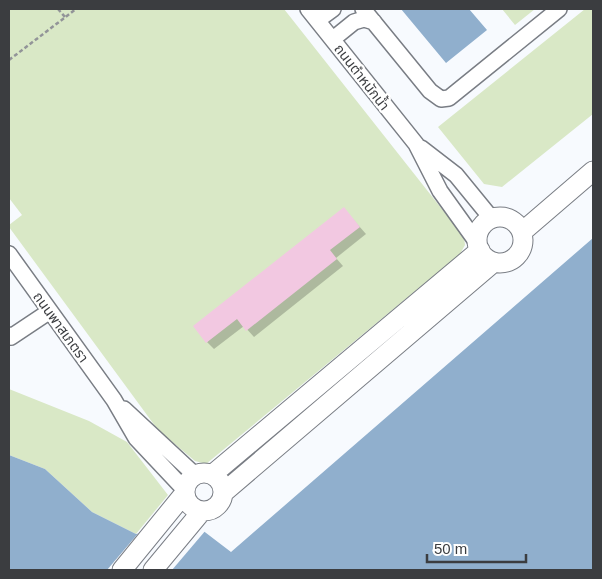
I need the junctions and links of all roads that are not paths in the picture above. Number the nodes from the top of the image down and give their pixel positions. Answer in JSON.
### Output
{"nodes":[{"id":1,"x":333,"y":9,"type":"edge"},
{"id":2,"x":363,"y":9,"type":"edge"},
{"id":3,"x":558,"y":9,"type":"edge"},
{"id":4,"x":313,"y":15,"type":"edge"},
{"id":5,"x":374,"y":22,"type":"junction"},
{"id":6,"x":332,"y":39,"type":"junction"},
{"id":7,"x":416,"y":144,"type":"junction"},
{"id":8,"x":593,"y":171,"type":"edge"},
{"id":9,"x":492,"y":219,"type":"junction"},
{"id":10,"x":522,"y":232,"type":"junction"},
{"id":11,"x":479,"y":247,"type":"junction"},
{"id":12,"x":9,"y":254,"type":"edge"},
{"id":13,"x":494,"y":262,"type":"junction"},
{"id":14,"x":50,"y":311,"type":"junction"},
{"id":15,"x":9,"y":334,"type":"edge"},
{"id":16,"x":213,"y":474,"type":"junction"},
{"id":17,"x":184,"y":491,"type":"junction"},
{"id":18,"x":223,"y":493,"type":"junction"},
{"id":19,"x":197,"y":517,"type":"junction"},
{"id":20,"x":122,"y":570,"type":"edge"},
{"id":21,"x":153,"y":570,"type":"edge"}],
"edges":[{"from":1,"to":4,"type":"street"},
{"from":2,"to":5,"type":"street"},
{"from":3,"to":5,"type":"street"},
{"from":4,"to":6,"type":"street","name":"ถนนตำหนักน้ำ"},
{"from":5,"to":6,"type":"street"},
{"from":6,"to":7,"type":"street","name":"ถนนตำหนักน้ำ"},
{"from":7,"to":9,"type":"street","name":"ถนนตำหนักน้ำ"},
{"from":7,"to":11,"type":"street","name":"ถนนตำหนักน้ำ"},
{"from":8,"to":10,"type":"main road"},
{"from":9,"to":10,"type":"main road"},
{"from":9,"to":11,"type":"main road"},
{"from":10,"to":13,"type":"main road"},
{"from":11,"to":13,"type":"main road"},
{"from":11,"to":16,"type":"main road"},
{"from":12,"to":14,"type":"street","name":"ถนนพาสเภตรา"},
{"from":13,"to":18,"type":"main road"},
{"from":14,"to":15,"type":"street"},
{"from":14,"to":17,"type":"street","name":"ถนนพาสเภตรา"},
{"from":16,"to":17,"type":"main road"},
{"from":16,"to":18,"type":"main road"},
{"from":17,"to":19,"type":"main road"},
{"from":17,"to":20,"type":"main road"},
{"from":18,"to":19,"type":"main road"},
{"from":19,"to":21,"type":"main road"}]}
